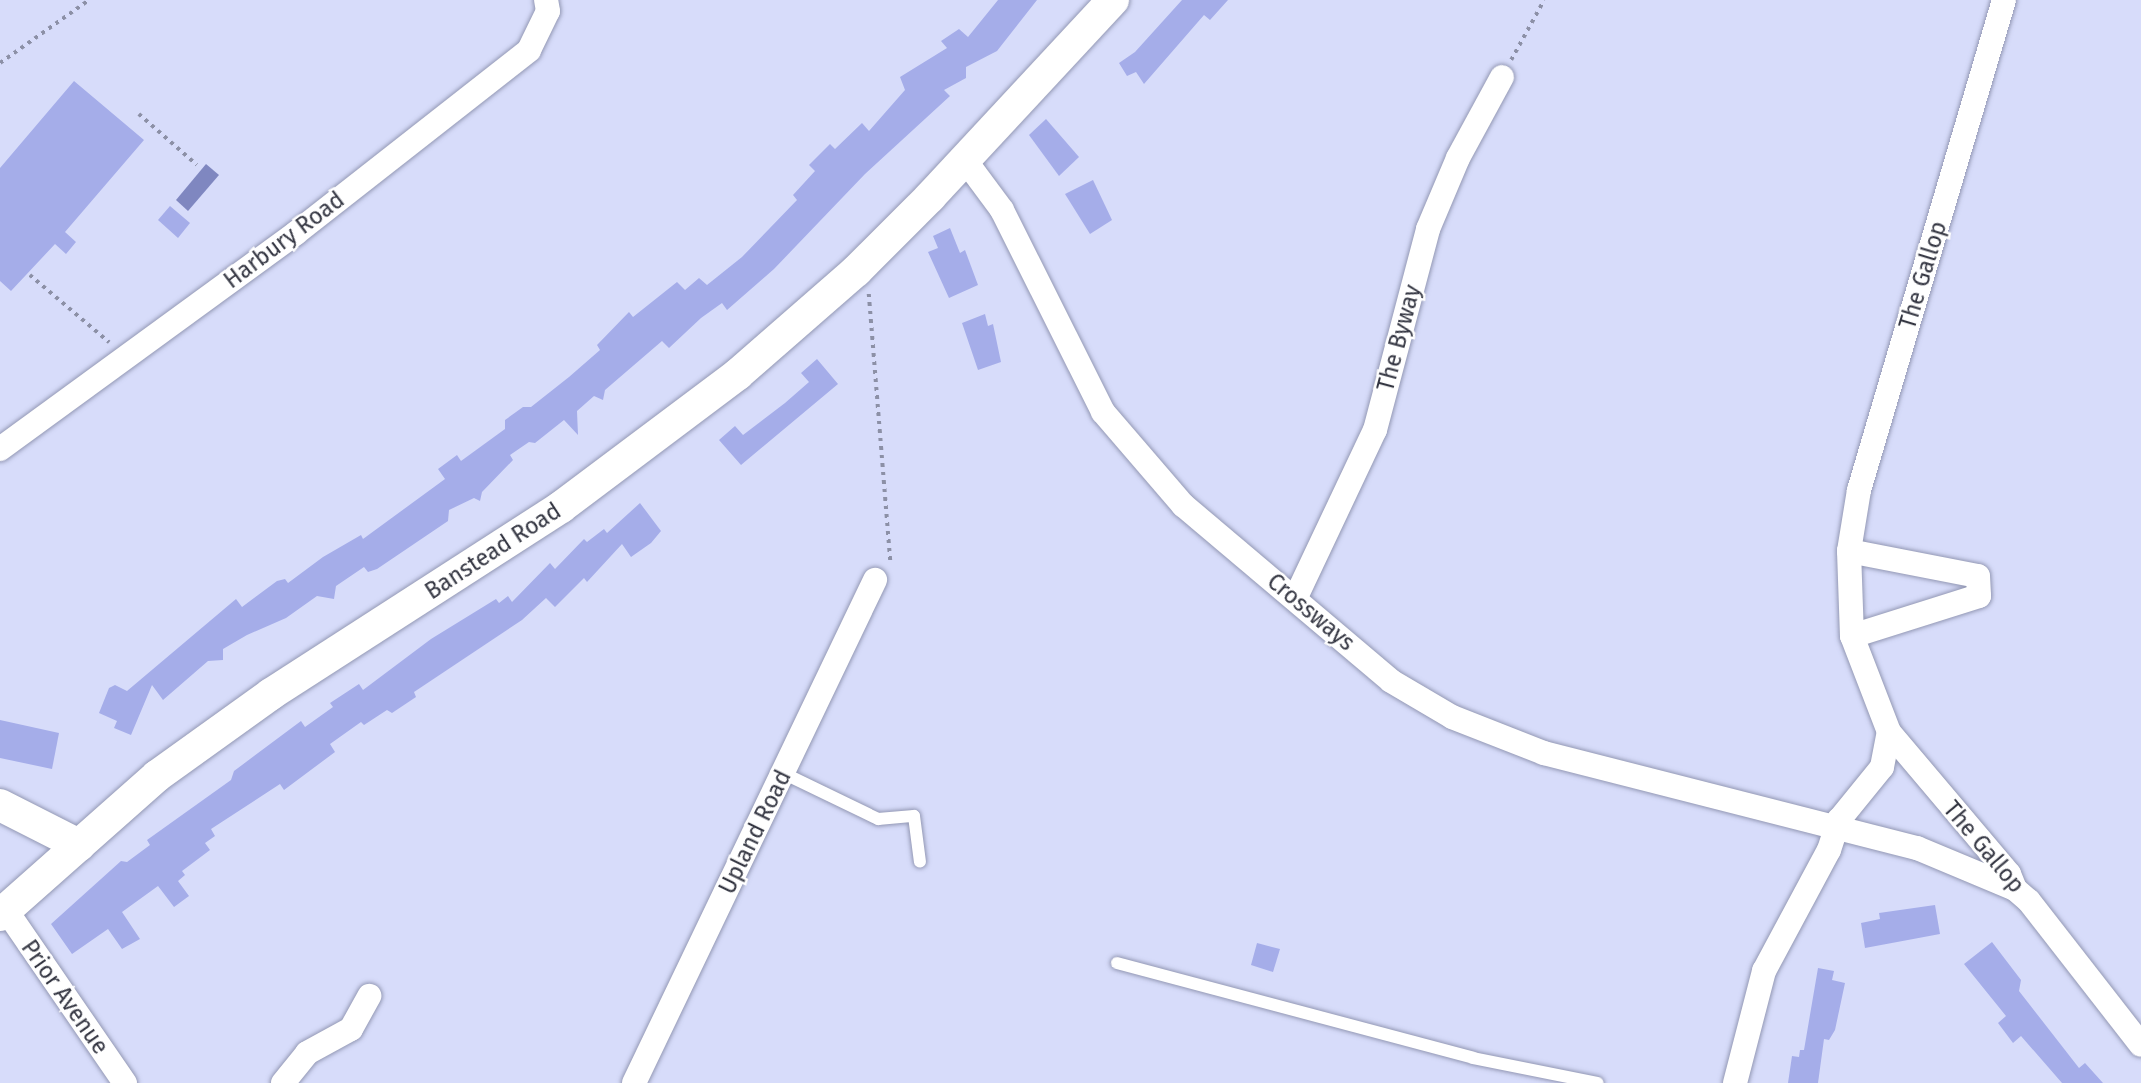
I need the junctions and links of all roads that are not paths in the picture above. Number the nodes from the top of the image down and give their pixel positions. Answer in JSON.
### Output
{"nodes":[{"id":1,"x":1113,"y":0,"type":"edge"},
{"id":2,"x":2004,"y":0,"type":"edge"},
{"id":3,"x":547,"y":6,"type":"edge"},
{"id":4,"x":1502,"y":77,"type":"road end"},
{"id":5,"x":965,"y":160,"type":"junction"},
{"id":6,"x":0,"y":449,"type":"edge"},
{"id":7,"x":1849,"y":551,"type":"junction"},
{"id":8,"x":876,"y":580,"type":"road end"},
{"id":9,"x":1295,"y":599,"type":"junction"},
{"id":10,"x":1852,"y":636,"type":"junction"},
{"id":11,"x":1889,"y":732,"type":"junction"},
{"id":12,"x":783,"y":773,"type":"junction"},
{"id":13,"x":0,"y":805,"type":"edge"},
{"id":14,"x":1836,"y":830,"type":"junction"},
{"id":15,"x":79,"y":845,"type":"junction"},
{"id":16,"x":920,"y":862,"type":"dead end"},
{"id":17,"x":2015,"y":889,"type":"junction"},
{"id":18,"x":3,"y":913,"type":"edge"},
{"id":19,"x":1117,"y":963,"type":"dead end"},
{"id":20,"x":369,"y":996,"type":"dead end"},
{"id":21,"x":2141,"y":1045,"type":"edge"},
{"id":22,"x":125,"y":1083,"type":"edge"},
{"id":23,"x":283,"y":1083,"type":"edge"},
{"id":24,"x":634,"y":1083,"type":"edge"},
{"id":25,"x":1598,"y":1083,"type":"edge"},
{"id":26,"x":1735,"y":1083,"type":"edge"}],
"edges":[{"from":1,"to":5,"type":"street","name":"Banstead Road"},
{"from":2,"to":7,"type":"street","name":"The Gallop"},
{"from":3,"to":6,"type":"street","name":"Harbury Road"},
{"from":4,"to":9,"type":"street","name":"The Byway"},
{"from":5,"to":9,"type":"street","name":"Crossways"},
{"from":5,"to":15,"type":"street","name":"Banstead Road"},
{"from":7,"to":10,"type":"street","name":"The Gallop"},
{"from":7,"to":10,"type":"street"},
{"from":8,"to":12,"type":"street","name":"Upland Road"},
{"from":9,"to":14,"type":"street","name":"Crossways"},
{"from":10,"to":11,"type":"street","name":"The Gallop"},
{"from":11,"to":14,"type":"street"},
{"from":11,"to":17,"type":"street","name":"The Gallop"},
{"from":12,"to":16,"type":"lane"},
{"from":12,"to":24,"type":"street","name":"Upland Road"},
{"from":13,"to":15,"type":"street"},
{"from":14,"to":17,"type":"street","name":"Crossways"},
{"from":14,"to":26,"type":"street"},
{"from":15,"to":18,"type":"street","name":"Banstead Road"},
{"from":17,"to":21,"type":"street","name":"The Gallop"},
{"from":18,"to":22,"type":"street","name":"Prior Avenue"},
{"from":19,"to":25,"type":"lane"},
{"from":20,"to":23,"type":"street"}]}
